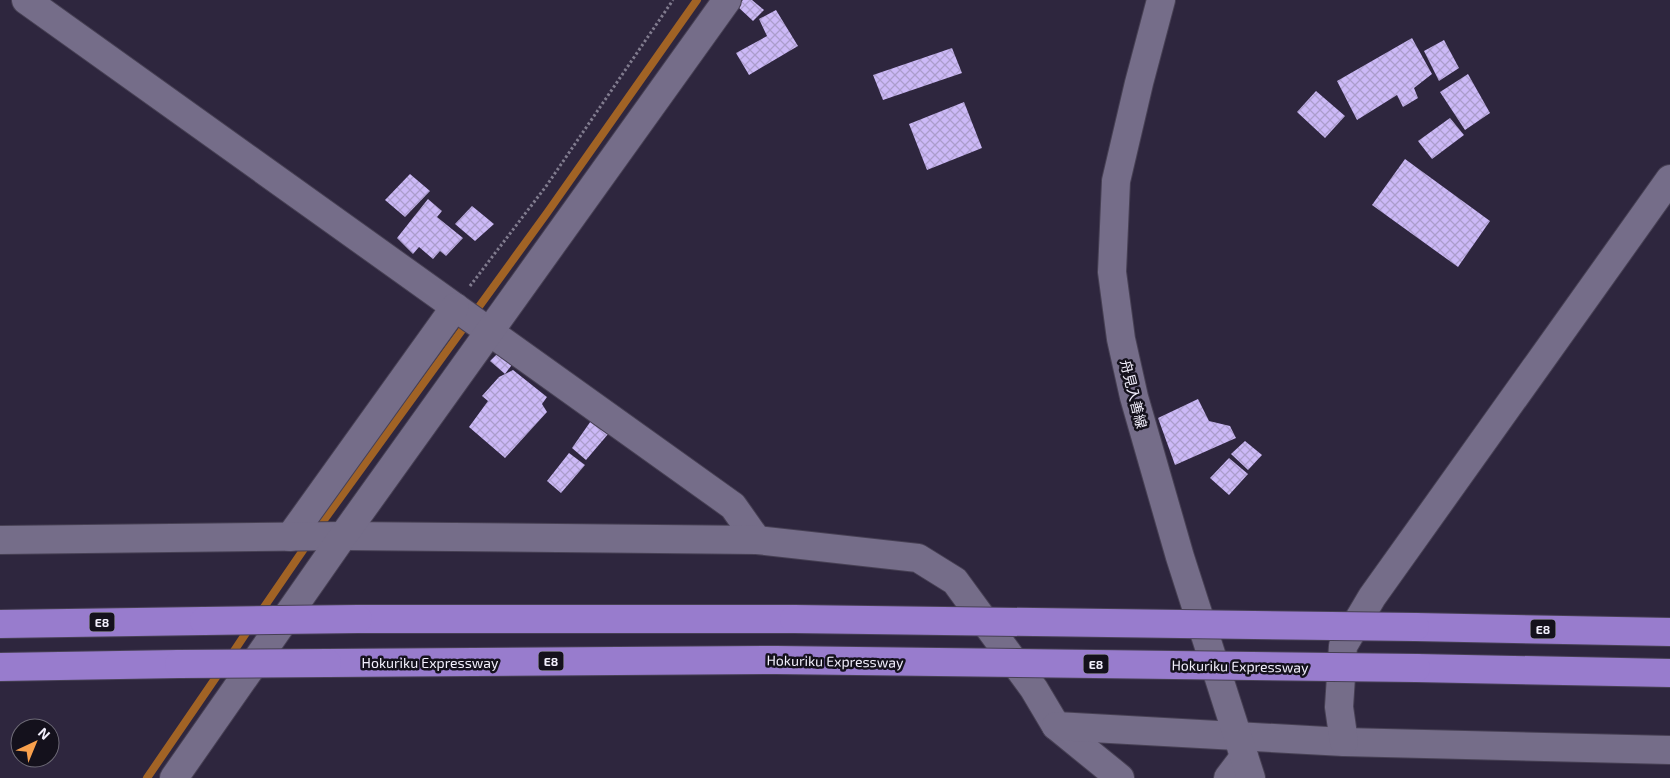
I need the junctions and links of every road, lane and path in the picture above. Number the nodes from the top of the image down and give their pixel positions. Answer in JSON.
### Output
{"nodes":[{"id":1,"x":26,"y":0,"type":"edge"},
{"id":2,"x":673,"y":0,"type":"edge"},
{"id":3,"x":727,"y":0,"type":"edge"},
{"id":4,"x":1161,"y":0,"type":"edge"},
{"id":5,"x":1670,"y":179,"type":"edge"},
{"id":6,"x":455,"y":307,"type":"junction"},
{"id":7,"x":491,"y":333,"type":"junction"},
{"id":8,"x":290,"y":536,"type":"junction"},
{"id":9,"x":343,"y":536,"type":"junction"},
{"id":10,"x":0,"y":540,"type":"edge"},
{"id":11,"x":757,"y":540,"type":"junction"},
{"id":12,"x":0,"y":624,"type":"edge"},
{"id":13,"x":1670,"y":632,"type":"edge"},
{"id":14,"x":0,"y":667,"type":"edge"},
{"id":15,"x":1670,"y":673,"type":"edge"},
{"id":16,"x":1056,"y":726,"type":"junction"},
{"id":17,"x":1344,"y":742,"type":"junction"},
{"id":18,"x":1670,"y":750,"type":"edge"},
{"id":19,"x":1244,"y":757,"type":"edge"},
{"id":20,"x":174,"y":778,"type":"edge"},
{"id":21,"x":1120,"y":778,"type":"edge"},
{"id":22,"x":1228,"y":778,"type":"edge"}],
"edges":[{"from":1,"to":6,"type":"street"},
{"from":2,"to":6,"type":"path"},
{"from":3,"to":7,"type":"street"},
{"from":4,"to":19,"type":"street","name":"舟見入善線"},
{"from":5,"to":17,"type":"street"},
{"from":6,"to":7,"type":"street"},
{"from":6,"to":8,"type":"street"},
{"from":7,"to":9,"type":"street"},
{"from":7,"to":11,"type":"street"},
{"from":8,"to":9,"type":"street"},
{"from":8,"to":10,"type":"street"},
{"from":9,"to":11,"type":"street"},
{"from":9,"to":20,"type":"street"},
{"from":11,"to":16,"type":"street"},
{"from":12,"to":13,"type":"highway","number":"E8","bridge":true},
{"from":14,"to":15,"type":"highway","name":"Hokuriku Expressway","number":"E8","bridge":true},
{"from":16,"to":19,"type":"street"},
{"from":16,"to":21,"type":"street"},
{"from":17,"to":18,"type":"street"},
{"from":17,"to":19,"type":"street"},
{"from":19,"to":22,"type":"street"}]}
